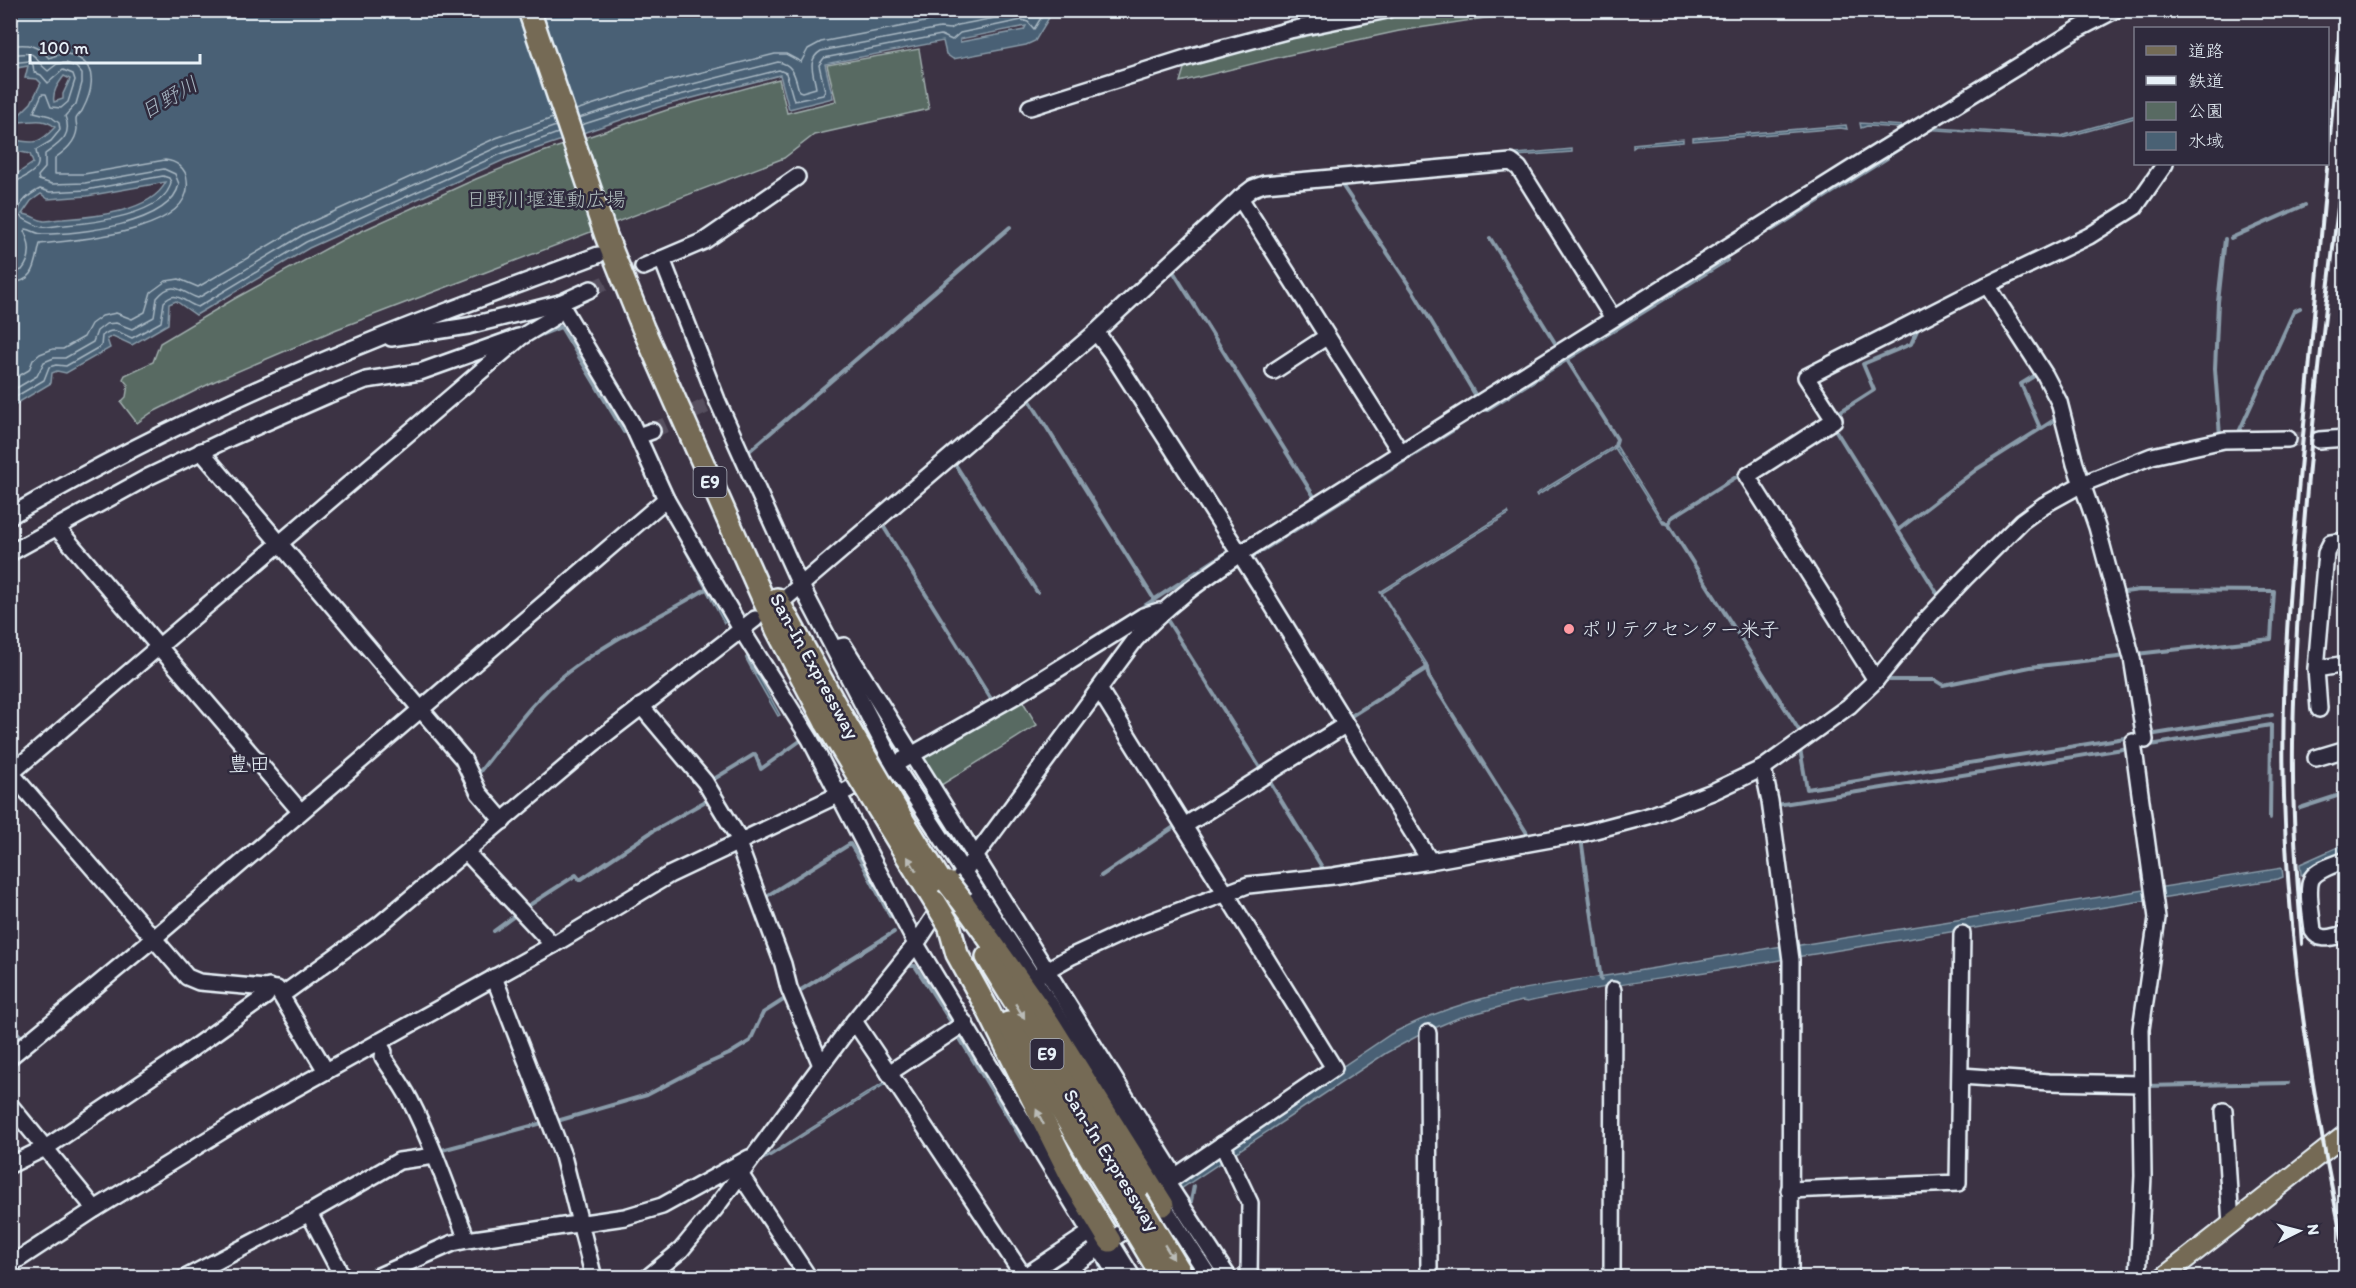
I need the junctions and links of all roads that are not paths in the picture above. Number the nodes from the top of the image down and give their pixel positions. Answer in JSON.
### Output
{"nodes":[{"id":1,"x":529,"y":10,"type":"edge"},
{"id":2,"x":536,"y":10,"type":"edge"},
{"id":3,"x":1387,"y":10,"type":"edge"},
{"id":4,"x":2115,"y":10,"type":"edge"},
{"id":5,"x":1030,"y":107,"type":"dead end"},
{"id":6,"x":2163,"y":165,"type":"edge"},
{"id":7,"x":797,"y":177,"type":"dead end"},
{"id":8,"x":1240,"y":198,"type":"junction"},
{"id":9,"x":605,"y":242,"type":"junction"},
{"id":10,"x":662,"y":260,"type":"junction"},
{"id":11,"x":643,"y":267,"type":"tunnel mouth"},
{"id":12,"x":1987,"y":285,"type":"junction"},
{"id":13,"x":591,"y":289,"type":"tunnel mouth"},
{"id":14,"x":560,"y":303,"type":"junction"},
{"id":15,"x":1613,"y":318,"type":"junction"},
{"id":16,"x":1096,"y":332,"type":"junction"},
{"id":17,"x":521,"y":337,"type":"junction"},
{"id":18,"x":1326,"y":337,"type":"junction"},
{"id":19,"x":376,"y":339,"type":"junction"},
{"id":20,"x":1274,"y":371,"type":"dead end"},
{"id":21,"x":2346,"y":438,"type":"edge"},
{"id":22,"x":2288,"y":439,"type":"tunnel mouth"},
{"id":23,"x":2319,"y":440,"type":"tunnel mouth"},
{"id":24,"x":201,"y":451,"type":"junction"},
{"id":25,"x":1401,"y":453,"type":"junction"},
{"id":26,"x":2082,"y":484,"type":"junction"},
{"id":27,"x":666,"y":499,"type":"junction"},
{"id":28,"x":10,"y":516,"type":"edge"},
{"id":29,"x":57,"y":528,"type":"junction"},
{"id":30,"x":2346,"y":541,"type":"edge"},
{"id":31,"x":279,"y":544,"type":"junction"},
{"id":32,"x":10,"y":553,"type":"edge"},
{"id":33,"x":1239,"y":555,"type":"junction"},
{"id":34,"x":799,"y":581,"type":"junction"},
{"id":35,"x":788,"y":597,"type":"dead end"},
{"id":36,"x":1165,"y":608,"type":"junction"},
{"id":37,"x":754,"y":619,"type":"dead end"},
{"id":38,"x":741,"y":629,"type":"junction"},
{"id":39,"x":159,"y":647,"type":"junction"},
{"id":40,"x":834,"y":649,"type":"junction"},
{"id":41,"x":2346,"y":664,"type":"edge"},
{"id":42,"x":2316,"y":669,"type":"junction"},
{"id":43,"x":1876,"y":680,"type":"junction"},
{"id":44,"x":1099,"y":689,"type":"junction"},
{"id":45,"x":641,"y":706,"type":"junction"},
{"id":46,"x":420,"y":708,"type":"junction"},
{"id":47,"x":2319,"y":709,"type":"dead end"},
{"id":48,"x":1345,"y":725,"type":"junction"},
{"id":49,"x":2346,"y":749,"type":"edge"},
{"id":50,"x":912,"y":755,"type":"junction"},
{"id":51,"x":2316,"y":758,"type":"dead end"},
{"id":52,"x":894,"y":765,"type":"junction"},
{"id":53,"x":1764,"y":771,"type":"junction"},
{"id":54,"x":11,"y":773,"type":"edge"},
{"id":55,"x":840,"y":794,"type":"junction"},
{"id":56,"x":300,"y":811,"type":"junction"},
{"id":57,"x":500,"y":818,"type":"junction"},
{"id":58,"x":895,"y":821,"type":"junction"},
{"id":59,"x":1184,"y":826,"type":"junction"},
{"id":60,"x":740,"y":842,"type":"junction"},
{"id":61,"x":467,"y":853,"type":"junction"},
{"id":62,"x":2346,"y":860,"type":"edge"},
{"id":63,"x":1430,"y":861,"type":"junction"},
{"id":64,"x":959,"y":875,"type":"junction"},
{"id":65,"x":1229,"y":896,"type":"junction"},
{"id":66,"x":956,"y":911,"type":"junction"},
{"id":67,"x":1962,"y":934,"type":"dead end"},
{"id":68,"x":2346,"y":934,"type":"edge"},
{"id":69,"x":154,"y":938,"type":"junction"},
{"id":70,"x":916,"y":944,"type":"junction"},
{"id":71,"x":553,"y":945,"type":"junction"},
{"id":72,"x":1041,"y":974,"type":"junction"},
{"id":73,"x":494,"y":977,"type":"junction"},
{"id":74,"x":276,"y":990,"type":"junction"},
{"id":75,"x":1613,"y":990,"type":"dead end"},
{"id":76,"x":854,"y":1021,"type":"junction"},
{"id":77,"x":964,"y":1023,"type":"junction"},
{"id":78,"x":1428,"y":1033,"type":"dead end"},
{"id":79,"x":378,"y":1041,"type":"junction"},
{"id":80,"x":10,"y":1057,"type":"edge"},
{"id":81,"x":821,"y":1065,"type":"junction"},
{"id":82,"x":326,"y":1071,"type":"junction"},
{"id":83,"x":890,"y":1073,"type":"junction"},
{"id":84,"x":1961,"y":1076,"type":"junction"},
{"id":85,"x":2141,"y":1084,"type":"junction"},
{"id":86,"x":10,"y":1105,"type":"edge"},
{"id":87,"x":2224,"y":1112,"type":"dead end"},
{"id":88,"x":2346,"y":1134,"type":"edge"},
{"id":89,"x":1222,"y":1144,"type":"junction"},
{"id":90,"x":47,"y":1147,"type":"junction"},
{"id":91,"x":435,"y":1156,"type":"junction"},
{"id":92,"x":10,"y":1165,"type":"edge"},
{"id":93,"x":745,"y":1166,"type":"junction"},
{"id":94,"x":1170,"y":1190,"type":"junction"},
{"id":95,"x":1789,"y":1190,"type":"junction"},
{"id":96,"x":95,"y":1209,"type":"junction"},
{"id":97,"x":309,"y":1213,"type":"junction"},
{"id":98,"x":580,"y":1224,"type":"junction"},
{"id":99,"x":2231,"y":1225,"type":"junction"},
{"id":100,"x":1145,"y":1232,"type":"junction"},
{"id":101,"x":1087,"y":1233,"type":"junction"},
{"id":102,"x":466,"y":1240,"type":"junction"},
{"id":103,"x":1105,"y":1244,"type":"junction"},
{"id":104,"x":10,"y":1265,"type":"edge"},
{"id":105,"x":1024,"y":1277,"type":"edge"},
{"id":106,"x":185,"y":1278,"type":"edge"},
{"id":107,"x":343,"y":1278,"type":"edge"},
{"id":108,"x":374,"y":1278,"type":"edge"},
{"id":109,"x":594,"y":1278,"type":"edge"},
{"id":110,"x":647,"y":1278,"type":"edge"},
{"id":111,"x":809,"y":1278,"type":"edge"},
{"id":112,"x":1054,"y":1278,"type":"edge"},
{"id":113,"x":1118,"y":1278,"type":"edge"},
{"id":114,"x":1133,"y":1278,"type":"edge"},
{"id":115,"x":1163,"y":1278,"type":"edge"},
{"id":116,"x":1184,"y":1278,"type":"edge"},
{"id":117,"x":1210,"y":1278,"type":"edge"},
{"id":118,"x":1229,"y":1278,"type":"edge"},
{"id":119,"x":1250,"y":1278,"type":"edge"},
{"id":120,"x":1429,"y":1278,"type":"edge"},
{"id":121,"x":1612,"y":1278,"type":"edge"},
{"id":122,"x":1790,"y":1278,"type":"edge"},
{"id":123,"x":2138,"y":1278,"type":"edge"},
{"id":124,"x":2162,"y":1278,"type":"edge"}],
"edges":[{"from":1,"to":9,"type":"highway","name":"San-In Expressway","number":"E9"},
{"from":2,"to":9,"type":"highway","name":"San-In Expressway","number":"E9"},
{"from":3,"to":5,"type":"street"},
{"from":4,"to":15,"type":"street"},
{"from":6,"to":12,"type":"street"},
{"from":7,"to":10,"type":"street"},
{"from":8,"to":15,"type":"street"},
{"from":8,"to":16,"type":"street"},
{"from":8,"to":18,"type":"street"},
{"from":9,"to":19,"type":"street"},
{"from":9,"to":58,"type":"highway","name":"San-In Expressway","number":"E9","bridge":true},
{"from":10,"to":11,"type":"street"},
{"from":10,"to":34,"type":"street"},
{"from":12,"to":26,"type":"street"},
{"from":12,"to":43,"type":"street"},
{"from":13,"to":14,"type":"street"},
{"from":14,"to":17,"type":"street"},
{"from":14,"to":19,"type":"street"},
{"from":14,"to":27,"type":"street"},
{"from":15,"to":25,"type":"street"},
{"from":16,"to":33,"type":"street"},
{"from":16,"to":34,"type":"street"},
{"from":17,"to":24,"type":"street"},
{"from":17,"to":31,"type":"street"},
{"from":18,"to":20,"type":"street"},
{"from":18,"to":25,"type":"street"},
{"from":19,"to":28,"type":"street"},
{"from":21,"to":23,"type":"street"},
{"from":22,"to":26,"type":"street"},
{"from":24,"to":29,"type":"street"},
{"from":24,"to":31,"type":"street"},
{"from":25,"to":33,"type":"street"},
{"from":26,"to":43,"type":"street"},
{"from":26,"to":85,"type":"street"},
{"from":27,"to":38,"type":"street"},
{"from":27,"to":46,"type":"street"},
{"from":29,"to":32,"type":"street"},
{"from":29,"to":39,"type":"street"},
{"from":30,"to":42,"type":"street"},
{"from":31,"to":39,"type":"street"},
{"from":31,"to":46,"type":"street"},
{"from":33,"to":36,"type":"street"},
{"from":33,"to":48,"type":"street"},
{"from":34,"to":35,"type":"street"},
{"from":34,"to":40,"type":"street"},
{"from":36,"to":44,"type":"street"},
{"from":36,"to":50,"type":"street"},
{"from":37,"to":38,"type":"street"},
{"from":38,"to":45,"type":"street"},
{"from":38,"to":55,"type":"street"},
{"from":39,"to":54,"type":"street"},
{"from":39,"to":56,"type":"street"},
{"from":40,"to":50,"type":"street"},
{"from":40,"to":52,"type":"street"},
{"from":41,"to":42,"type":"street"},
{"from":42,"to":47,"type":"street"},
{"from":43,"to":53,"type":"street"},
{"from":44,"to":59,"type":"street"},
{"from":44,"to":64,"type":"street"},
{"from":45,"to":57,"type":"street"},
{"from":45,"to":60,"type":"street"},
{"from":46,"to":56,"type":"street"},
{"from":46,"to":57,"type":"street"},
{"from":48,"to":59,"type":"street"},
{"from":48,"to":63,"type":"street"},
{"from":49,"to":51,"type":"street"},
{"from":50,"to":52,"type":"street"},
{"from":50,"to":64,"type":"street"},
{"from":52,"to":55,"type":"street"},
{"from":52,"to":64,"type":"street"},
{"from":53,"to":63,"type":"street"},
{"from":53,"to":95,"type":"street"},
{"from":54,"to":69,"type":"street"},
{"from":55,"to":60,"type":"street"},
{"from":55,"to":70,"type":"street"},
{"from":56,"to":69,"type":"street"},
{"from":57,"to":61,"type":"street"},
{"from":64,"to":58,"type":"highway","name":"San-In Expressway","number":"E9","one_way":true},
{"from":58,"to":64,"type":"highway","name":"San-In Expressway","number":"E9"},
{"from":59,"to":65,"type":"street"},
{"from":60,"to":71,"type":"street"},
{"from":60,"to":81,"type":"street"},
{"from":61,"to":71,"type":"street"},
{"from":61,"to":74,"type":"street"},
{"from":62,"to":68,"type":"street"},
{"from":63,"to":65,"type":"street"},
{"from":64,"to":66,"type":"highway","name":"San-In Expressway","number":"E9","bridge":true},
{"from":64,"to":70,"type":"street"},
{"from":64,"to":72,"type":"street"},
{"from":65,"to":72,"type":"street"},
{"from":65,"to":89,"type":"street"},
{"from":66,"to":94,"type":"highway"},
{"from":66,"to":100,"type":"highway","name":"San-In Expressway","number":"E9","bridge":true},
{"from":103,"to":66,"type":"highway","one_way":true},
{"from":67,"to":84,"type":"street"},
{"from":69,"to":74,"type":"street"},
{"from":69,"to":80,"type":"street"},
{"from":70,"to":76,"type":"street"},
{"from":70,"to":77,"type":"street"},
{"from":71,"to":73,"type":"street"},
{"from":72,"to":94,"type":"street"},
{"from":73,"to":79,"type":"street"},
{"from":73,"to":98,"type":"street"},
{"from":74,"to":82,"type":"street"},
{"from":74,"to":90,"type":"street"},
{"from":75,"to":121,"type":"street"},
{"from":76,"to":81,"type":"street"},
{"from":76,"to":83,"type":"street"},
{"from":77,"to":83,"type":"street"},
{"from":77,"to":101,"type":"street"},
{"from":78,"to":120,"type":"street"},
{"from":79,"to":82,"type":"street"},
{"from":79,"to":91,"type":"street"},
{"from":81,"to":93,"type":"street"},
{"from":82,"to":96,"type":"street"},
{"from":83,"to":105,"type":"street"},
{"from":84,"to":85,"type":"street"},
{"from":84,"to":95,"type":"street"},
{"from":85,"to":123,"type":"street"},
{"from":86,"to":90,"type":"street"},
{"from":87,"to":99,"type":"street"},
{"from":88,"to":99,"type":"main road"},
{"from":89,"to":94,"type":"street"},
{"from":89,"to":119,"type":"street"},
{"from":90,"to":92,"type":"street"},
{"from":90,"to":96,"type":"street"},
{"from":91,"to":97,"type":"street"},
{"from":91,"to":102,"type":"street"},
{"from":93,"to":98,"type":"street"},
{"from":93,"to":110,"type":"street"},
{"from":93,"to":111,"type":"street"},
{"from":94,"to":103,"type":"street"},
{"from":94,"to":117,"type":"street"},
{"from":94,"to":118,"type":"street"},
{"from":95,"to":122,"type":"street"},
{"from":96,"to":104,"type":"street"},
{"from":97,"to":106,"type":"street"},
{"from":97,"to":107,"type":"street"},
{"from":98,"to":102,"type":"street"},
{"from":98,"to":109,"type":"street"},
{"from":99,"to":124,"type":"main road"},
{"from":100,"to":115,"type":"highway","name":"San-In Expressway","number":"E9"},
{"from":100,"to":116,"type":"highway","name":"San-In Expressway","number":"E9","one_way":true},
{"from":101,"to":103,"type":"street"},
{"from":101,"to":105,"type":"street"},
{"from":102,"to":108,"type":"street"},
{"from":103,"to":112,"type":"street"},
{"from":103,"to":113,"type":"street"},
{"from":103,"to":114,"type":"street"}]}
